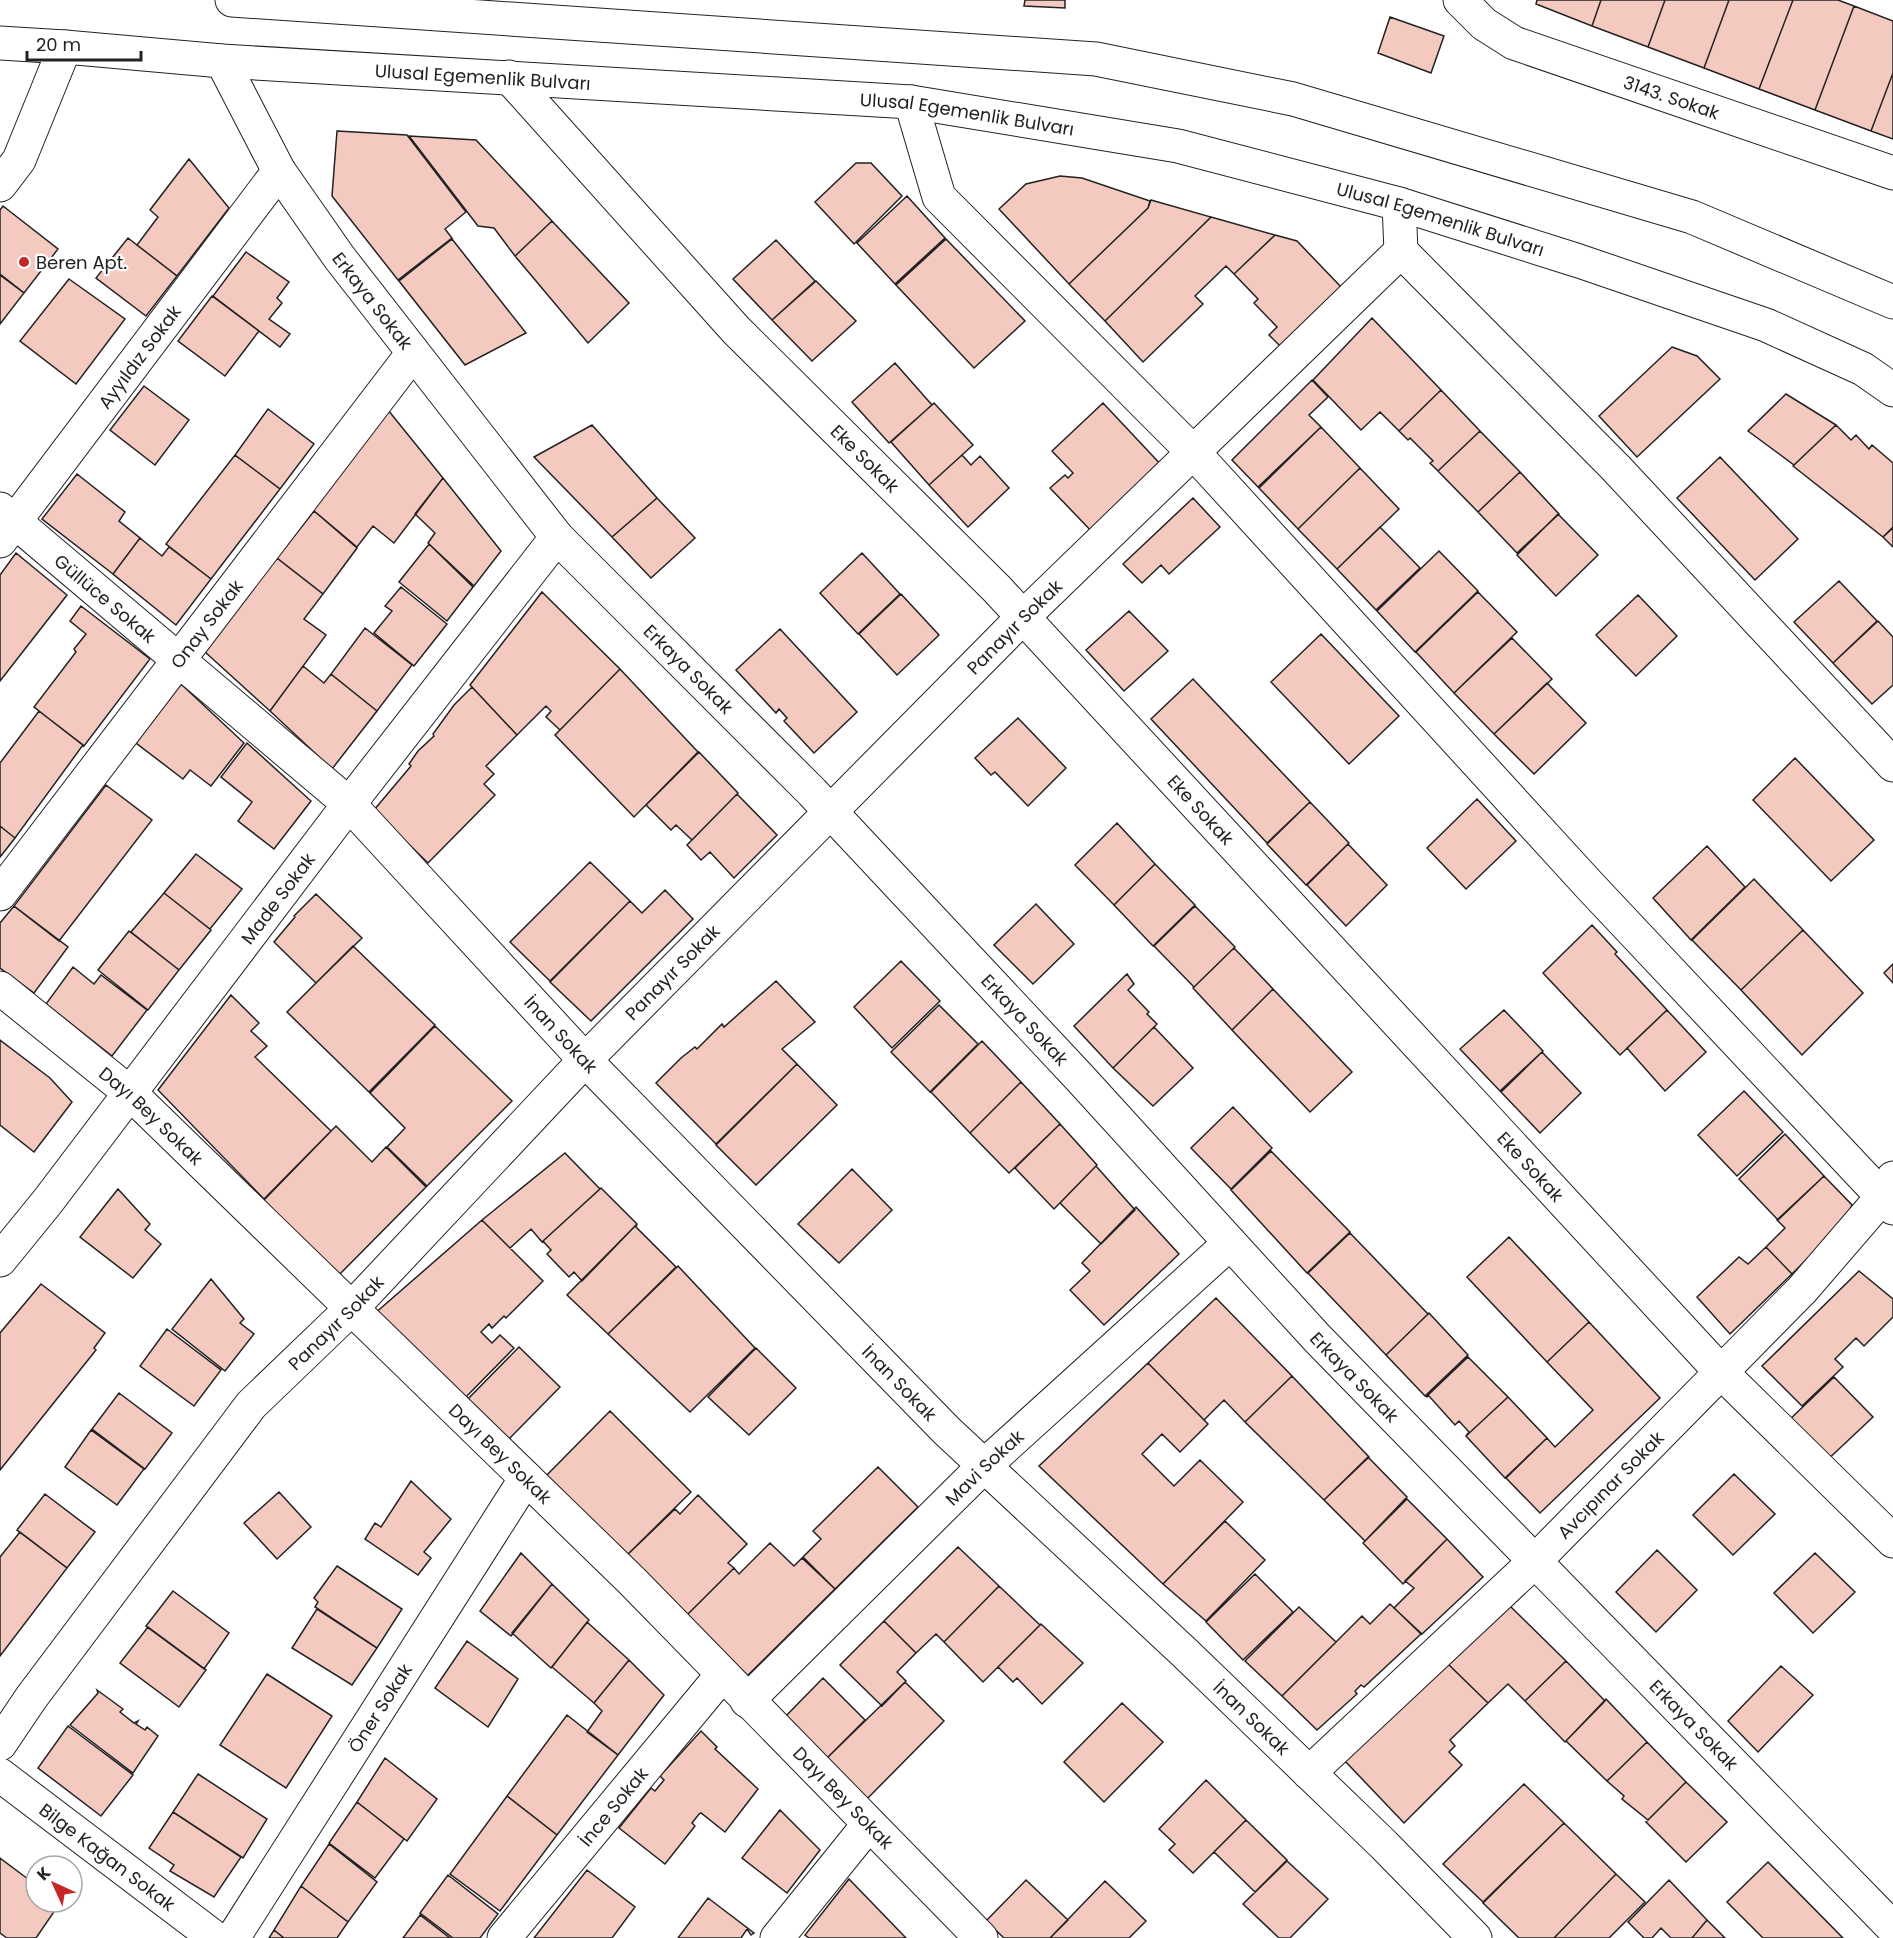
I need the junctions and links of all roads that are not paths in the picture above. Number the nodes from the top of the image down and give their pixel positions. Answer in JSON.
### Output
{"nodes":[{"id":1,"x":231,"y":0,"type":"edge"},
{"id":2,"x":1460,"y":0,"type":"edge"},
{"id":3,"x":308,"y":3,"type":"edge"},
{"id":4,"x":0,"y":43,"type":"edge"},
{"id":5,"x":64,"y":46,"type":"junction"},
{"id":6,"x":222,"y":61,"type":"junction"},
{"id":7,"x":509,"y":77,"type":"junction"},
{"id":8,"x":910,"y":102,"type":"junction"},
{"id":9,"x":279,"y":171,"type":"junction"},
{"id":10,"x":1893,"y":173,"type":"edge"},
{"id":11,"x":0,"y":185,"type":"edge"},
{"id":12,"x":1399,"y":204,"type":"junction"},
{"id":13,"x":1401,"y":251,"type":"junction"},
{"id":14,"x":1893,"y":302,"type":"edge"},
{"id":15,"x":413,"y":353,"type":"junction"},
{"id":16,"x":1893,"y":390,"type":"edge"},
{"id":17,"x":1194,"y":453,"type":"junction"},
{"id":18,"x":5,"y":524,"type":"edge"},
{"id":19,"x":557,"y":537,"type":"junction"},
{"id":20,"x":1023,"y":617,"type":"junction"},
{"id":21,"x":180,"y":660,"type":"junction"},
{"id":22,"x":1893,"y":765,"type":"edge"},
{"id":23,"x":350,"y":804,"type":"junction"},
{"id":24,"x":832,"y":813,"type":"junction"},
{"id":25,"x":0,"y":894,"type":"edge"},
{"id":26,"x":0,"y":988,"type":"edge"},
{"id":27,"x":585,"y":1060,"type":"junction"},
{"id":28,"x":130,"y":1093,"type":"junction"},
{"id":29,"x":1890,"y":1194,"type":"edge"},
{"id":30,"x":1230,"y":1243,"type":"junction"},
{"id":31,"x":0,"y":1260,"type":"edge"},
{"id":32,"x":351,"y":1309,"type":"junction"},
{"id":33,"x":1720,"y":1371,"type":"junction"},
{"id":34,"x":984,"y":1466,"type":"junction"},
{"id":35,"x":526,"y":1478,"type":"junction"},
{"id":36,"x":1893,"y":1541,"type":"edge"},
{"id":37,"x":1534,"y":1562,"type":"junction"},
{"id":38,"x":722,"y":1675,"type":"junction"},
{"id":39,"x":747,"y":1701,"type":"junction"},
{"id":40,"x":0,"y":1744,"type":"edge"},
{"id":41,"x":1309,"y":1773,"type":"junction"},
{"id":42,"x":0,"y":1775,"type":"edge"},
{"id":43,"x":869,"y":1824,"type":"junction"},
{"id":44,"x":1893,"y":1928,"type":"edge"},
{"id":45,"x":215,"y":1938,"type":"edge"},
{"id":46,"x":233,"y":1938,"type":"edge"},
{"id":47,"x":504,"y":1938,"type":"edge"},
{"id":48,"x":777,"y":1938,"type":"edge"},
{"id":49,"x":981,"y":1938,"type":"edge"},
{"id":50,"x":1475,"y":1938,"type":"edge"}],
"edges":[{"from":1,"to":3,"type":"street"},
{"from":2,"to":10,"type":"street","name":"3143. Sokak"},
{"from":3,"to":14,"type":"street"},
{"from":4,"to":5,"type":"street","name":"Ulusal Egemenlik Bulvarı"},
{"from":5,"to":6,"type":"street","name":"Ulusal Egemenlik Bulvarı"},
{"from":5,"to":11,"type":"street"},
{"from":6,"to":7,"type":"street","name":"Ulusal Egemenlik Bulvarı"},
{"from":6,"to":9,"type":"street","name":"Erkaya Sokak"},
{"from":7,"to":8,"type":"street","name":"Ulusal Egemenlik Bulvarı"},
{"from":7,"to":20,"type":"street","name":"Eke Sokak"},
{"from":8,"to":12,"type":"street","name":"Ulusal Egemenlik Bulvarı"},
{"from":8,"to":17,"type":"street"},
{"from":9,"to":15,"type":"street","name":"Erkaya Sokak"},
{"from":9,"to":18,"type":"street","name":"Ayyıldız Sokak"},
{"from":12,"to":13,"type":"street"},
{"from":12,"to":16,"type":"street","name":"Ulusal Egemenlik Bulvarı"},
{"from":13,"to":17,"type":"street","name":"Panayır Sokak"},
{"from":13,"to":22,"type":"street"},
{"from":15,"to":19,"type":"street","name":"Erkaya Sokak"},
{"from":15,"to":21,"type":"street","name":"Onay Sokak"},
{"from":17,"to":20,"type":"street","name":"Panayır Sokak"},
{"from":17,"to":29,"type":"street"},
{"from":18,"to":21,"type":"street","name":"Güllüce Sokak"},
{"from":19,"to":23,"type":"street","name":"Made Sokak"},
{"from":19,"to":24,"type":"street","name":"Erkaya Sokak"},
{"from":20,"to":24,"type":"street","name":"Panayır Sokak"},
{"from":20,"to":33,"type":"street","name":"Eke Sokak"},
{"from":21,"to":23,"type":"street","name":"Güllüce Sokak"},
{"from":21,"to":25,"type":"street","name":"Onay Sokak"},
{"from":23,"to":27,"type":"street","name":"İnan Sokak"},
{"from":23,"to":28,"type":"street","name":"Made Sokak"},
{"from":24,"to":27,"type":"street","name":"Panayır Sokak"},
{"from":24,"to":30,"type":"street","name":"Erkaya Sokak"},
{"from":26,"to":28,"type":"street","name":"Dayı Bey Sokak"},
{"from":27,"to":32,"type":"street","name":"Panayır Sokak"},
{"from":27,"to":34,"type":"street","name":"İnan Sokak"},
{"from":28,"to":31,"type":"street","name":"Made Sokak"},
{"from":28,"to":32,"type":"street","name":"Dayı Bey Sokak"},
{"from":29,"to":33,"type":"street","name":"Avcıpınar Sokak"},
{"from":30,"to":34,"type":"street","name":"Mavi Sokak"},
{"from":30,"to":37,"type":"street","name":"Erkaya Sokak"},
{"from":32,"to":35,"type":"street","name":"Dayı Bey Sokak"},
{"from":32,"to":40,"type":"street","name":"Panayır Sokak"},
{"from":33,"to":36,"type":"street","name":"Eke Sokak"},
{"from":33,"to":37,"type":"street","name":"Avcıpınar Sokak"},
{"from":34,"to":39,"type":"street","name":"Mavi Sokak"},
{"from":34,"to":41,"type":"street","name":"İnan Sokak"},
{"from":35,"to":38,"type":"street","name":"Dayı Bey Sokak"},
{"from":35,"to":46,"type":"street","name":"Öner Sokak"},
{"from":37,"to":41,"type":"street","name":"Avcıpınar Sokak"},
{"from":37,"to":44,"type":"street","name":"Erkaya Sokak"},
{"from":38,"to":39,"type":"street","name":"Dayı Bey Sokak"},
{"from":38,"to":47,"type":"street","name":"İnce Sokak"},
{"from":39,"to":43,"type":"street","name":"Dayı Bey Sokak"},
{"from":41,"to":50,"type":"street","name":"İnan Sokak"},
{"from":42,"to":45,"type":"street","name":"Bilge Kağan Sokak"},
{"from":43,"to":48,"type":"street"},
{"from":43,"to":49,"type":"street","name":"Dayı Bey Sokak"}]}
